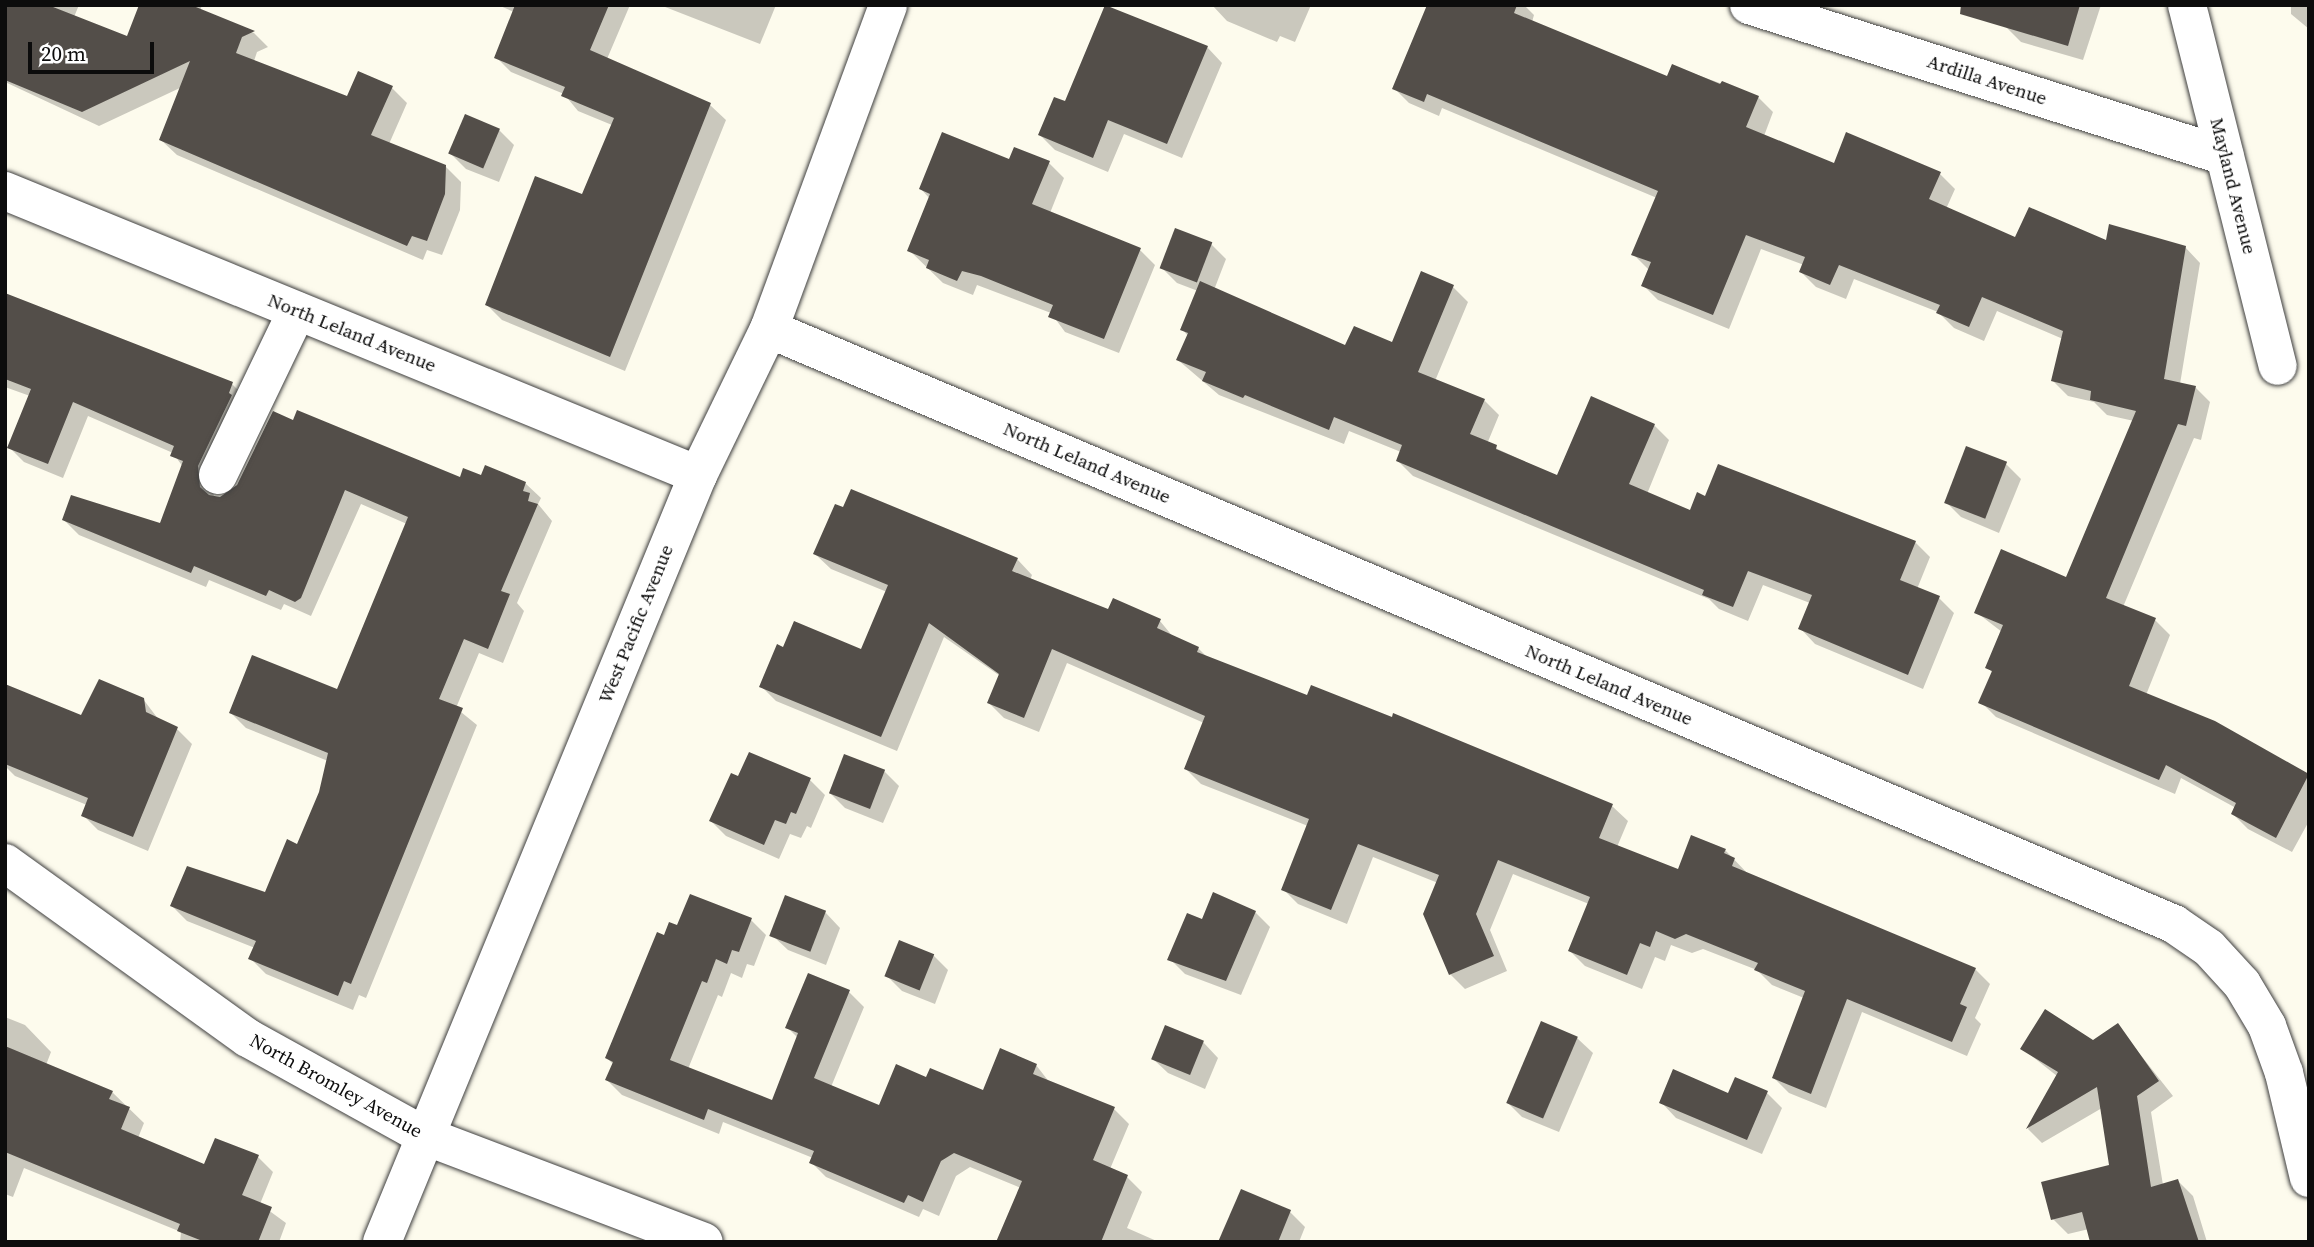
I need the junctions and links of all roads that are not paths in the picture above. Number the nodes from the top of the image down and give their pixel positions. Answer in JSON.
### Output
{"nodes":[{"id":1,"x":888,"y":5,"type":"edge"},
{"id":2,"x":1749,"y":5,"type":"edge"},
{"id":3,"x":2187,"y":5,"type":"edge"},
{"id":4,"x":2225,"y":156,"type":"junction"},
{"id":5,"x":5,"y":191,"type":"edge"},
{"id":6,"x":297,"y":311,"type":"junction"},
{"id":7,"x":769,"y":328,"type":"junction"},
{"id":8,"x":2278,"y":366,"type":"dead end"},
{"id":9,"x":218,"y":475,"type":"dead end"},
{"id":10,"x":698,"y":475,"type":"junction"},
{"id":11,"x":5,"y":863,"type":"edge"},
{"id":12,"x":425,"y":1136,"type":"junction"},
{"id":13,"x":2309,"y":1178,"type":"edge"},
{"id":14,"x":382,"y":1242,"type":"edge"},
{"id":15,"x":704,"y":1242,"type":"edge"}],
"edges":[{"from":1,"to":7,"type":"street","name":"West Pacific Avenue"},
{"from":2,"to":4,"type":"street","name":"Ardilla Avenue"},
{"from":3,"to":4,"type":"street","name":"Mayland Avenue"},
{"from":4,"to":8,"type":"street","name":"Mayland Avenue"},
{"from":5,"to":6,"type":"street","name":"North Leland Avenue"},
{"from":6,"to":9,"type":"street"},
{"from":6,"to":10,"type":"street","name":"North Leland Avenue"},
{"from":7,"to":10,"type":"street","name":"West Pacific Avenue"},
{"from":7,"to":13,"type":"street","name":"North Leland Avenue"},
{"from":10,"to":12,"type":"street","name":"West Pacific Avenue"},
{"from":11,"to":12,"type":"street","name":"North Bromley Avenue"},
{"from":12,"to":14,"type":"street","name":"West Pacific Avenue"},
{"from":12,"to":15,"type":"street","name":"North Bromley Avenue"}]}
